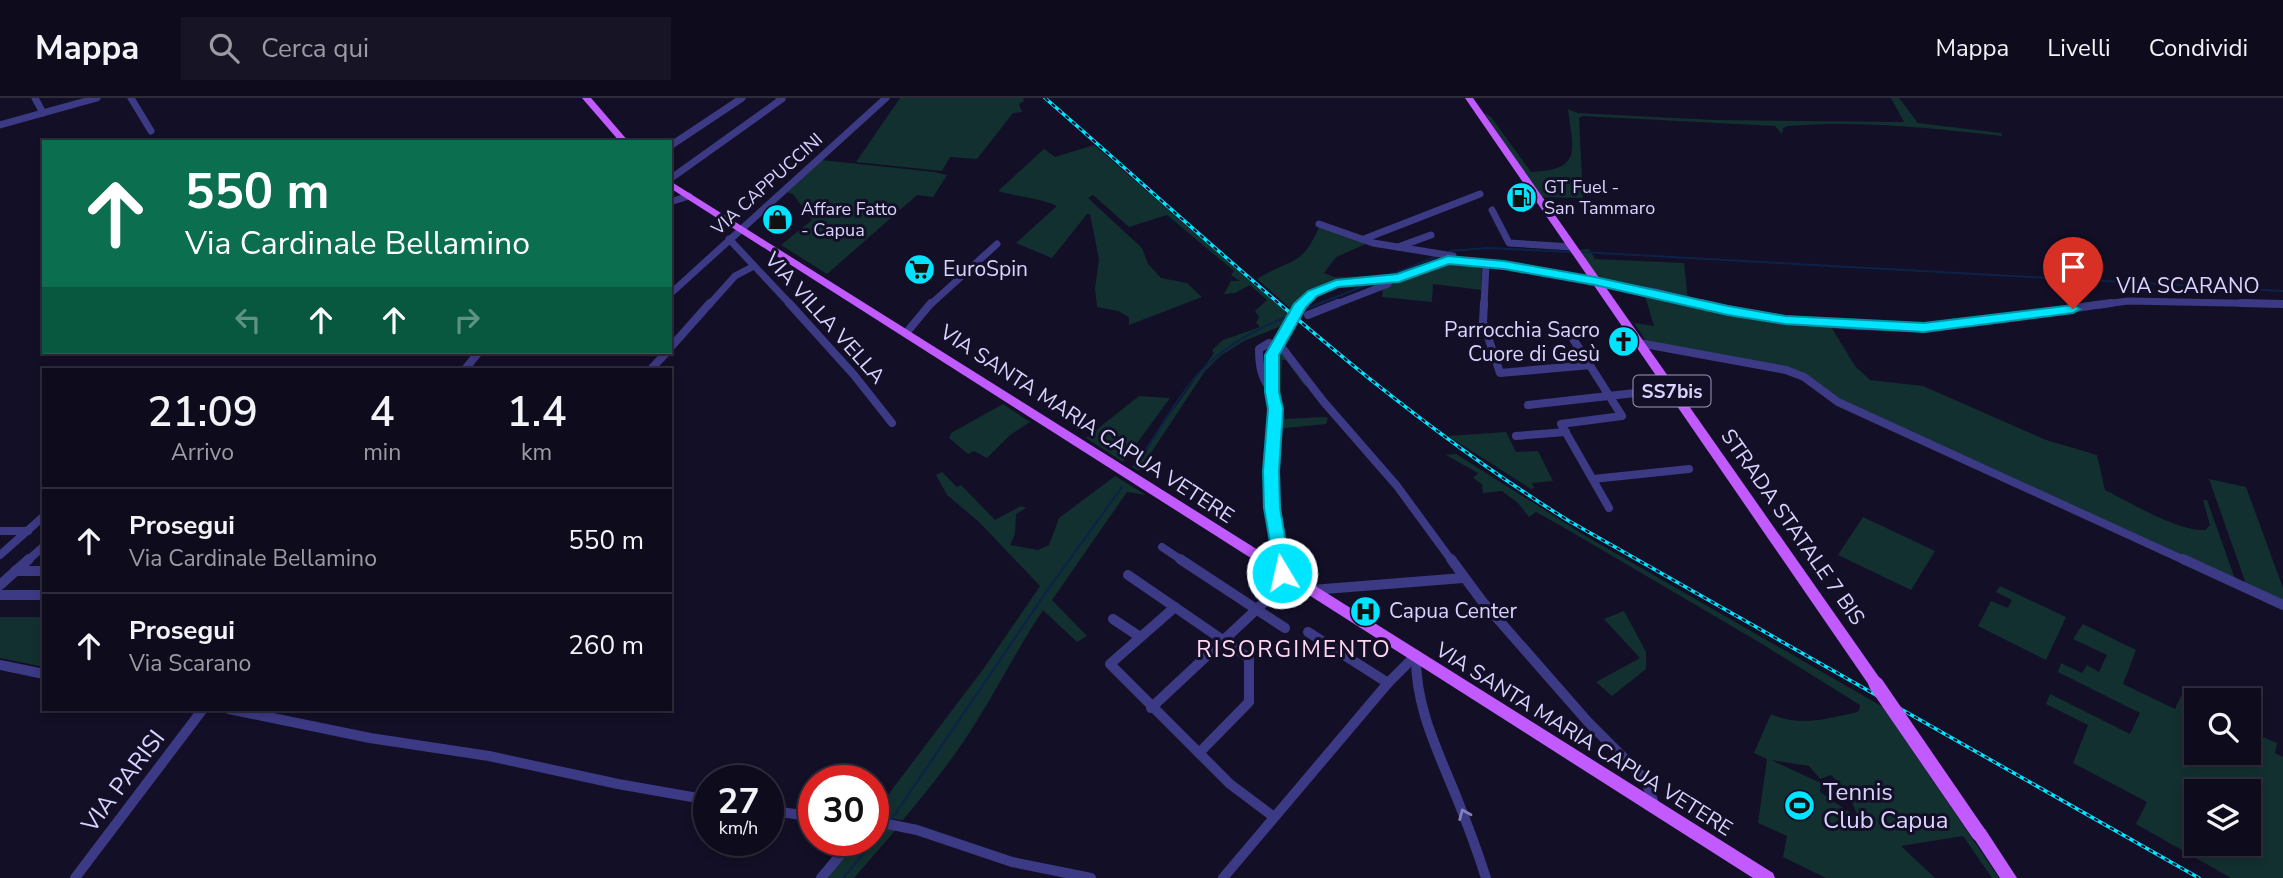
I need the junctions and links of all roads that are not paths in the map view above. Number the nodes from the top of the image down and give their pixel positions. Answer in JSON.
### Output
{"nodes":[{"id":1,"x":35,"y":98,"type":"edge"},
{"id":2,"x":97,"y":98,"type":"edge"},
{"id":3,"x":131,"y":98,"type":"edge"},
{"id":4,"x":586,"y":98,"type":"edge"},
{"id":5,"x":742,"y":98,"type":"edge"},
{"id":6,"x":779,"y":98,"type":"edge"},
{"id":7,"x":886,"y":98,"type":"edge"},
{"id":8,"x":1469,"y":98,"type":"edge"},
{"id":9,"x":43,"y":113,"type":"junction"},
{"id":10,"x":0,"y":125,"type":"edge"},
{"id":11,"x":151,"y":131,"type":"dead end"},
{"id":12,"x":623,"y":140,"type":"edge"},
{"id":13,"x":672,"y":145,"type":"edge"},
{"id":14,"x":672,"y":180,"type":"edge"},
{"id":15,"x":672,"y":183,"type":"edge"},
{"id":16,"x":1480,"y":194,"type":"dead end"},
{"id":17,"x":689,"y":196,"type":"junction"},
{"id":18,"x":672,"y":201,"type":"edge"},
{"id":19,"x":1492,"y":210,"type":"dead end"},
{"id":20,"x":1319,"y":224,"type":"dead end"},
{"id":21,"x":741,"y":227,"type":"junction"},
{"id":22,"x":1431,"y":235,"type":"dead end"},
{"id":23,"x":729,"y":239,"type":"junction"},
{"id":24,"x":1364,"y":239,"type":"junction"},
{"id":25,"x":997,"y":244,"type":"dead end"},
{"id":26,"x":1397,"y":247,"type":"junction"},
{"id":27,"x":1572,"y":247,"type":"junction"},
{"id":28,"x":1486,"y":264,"type":"junction"},
{"id":29,"x":754,"y":265,"type":"junction"},
{"id":30,"x":1504,"y":265,"type":"junction"},
{"id":31,"x":1391,"y":279,"type":"junction"},
{"id":32,"x":1595,"y":281,"type":"junction"},
{"id":33,"x":672,"y":293,"type":"edge"},
{"id":34,"x":2283,"y":304,"type":"edge"},
{"id":35,"x":1308,"y":315,"type":"dead end"},
{"id":36,"x":906,"y":332,"type":"junction"},
{"id":37,"x":1570,"y":334,"type":"dead end"},
{"id":38,"x":1639,"y":343,"type":"junction"},
{"id":39,"x":672,"y":347,"type":"edge"},
{"id":40,"x":477,"y":354,"type":"edge"},
{"id":41,"x":665,"y":354,"type":"edge"},
{"id":42,"x":1590,"y":365,"type":"junction"},
{"id":43,"x":466,"y":368,"type":"edge"},
{"id":44,"x":652,"y":368,"type":"edge"},
{"id":45,"x":1671,"y":390,"type":"junction"},
{"id":46,"x":1272,"y":391,"type":"junction"},
{"id":47,"x":1610,"y":396,"type":"junction"},
{"id":48,"x":1528,"y":405,"type":"dead end"},
{"id":49,"x":892,"y":423,"type":"dead end"},
{"id":50,"x":1566,"y":432,"type":"junction"},
{"id":51,"x":1516,"y":436,"type":"dead end"},
{"id":52,"x":1689,"y":469,"type":"dead end"},
{"id":53,"x":1593,"y":479,"type":"junction"},
{"id":54,"x":1609,"y":508,"type":"dead end"},
{"id":55,"x":42,"y":518,"type":"edge"},
{"id":56,"x":0,"y":531,"type":"edge"},
{"id":57,"x":28,"y":531,"type":"junction"},
{"id":58,"x":42,"y":547,"type":"edge"},
{"id":59,"x":1163,"y":547,"type":"dead end"},
{"id":60,"x":0,"y":555,"type":"edge"},
{"id":61,"x":15,"y":571,"type":"junction"},
{"id":62,"x":42,"y":571,"type":"edge"},
{"id":63,"x":1128,"y":575,"type":"dead end"},
{"id":64,"x":1286,"y":575,"type":"junction"},
{"id":65,"x":1463,"y":578,"type":"junction"},
{"id":66,"x":0,"y":584,"type":"edge"},
{"id":67,"x":1310,"y":590,"type":"junction"},
{"id":68,"x":0,"y":595,"type":"edge"},
{"id":69,"x":42,"y":595,"type":"edge"},
{"id":70,"x":2283,"y":605,"type":"edge"},
{"id":71,"x":1175,"y":607,"type":"junction"},
{"id":72,"x":1257,"y":609,"type":"junction"},
{"id":73,"x":1112,"y":619,"type":"dead end"},
{"id":74,"x":1285,"y":628,"type":"dead end"},
{"id":75,"x":1308,"y":632,"type":"dead end"},
{"id":76,"x":1140,"y":638,"type":"junction"},
{"id":77,"x":1223,"y":640,"type":"junction"},
{"id":78,"x":1416,"y":655,"type":"junction"},
{"id":79,"x":0,"y":664,"type":"edge"},
{"id":80,"x":42,"y":674,"type":"edge"},
{"id":81,"x":1388,"y":683,"type":"junction"},
{"id":82,"x":1151,"y":708,"type":"junction"},
{"id":83,"x":202,"y":711,"type":"edge"},
{"id":84,"x":252,"y":711,"type":"edge"},
{"id":85,"x":274,"y":713,"type":"edge"},
{"id":86,"x":1199,"y":753,"type":"junction"},
{"id":87,"x":693,"y":797,"type":"edge"},
{"id":88,"x":1655,"y":806,"type":"junction"},
{"id":89,"x":1273,"y":817,"type":"junction"},
{"id":90,"x":889,"y":823,"type":"edge"},
{"id":91,"x":840,"y":856,"type":"edge"},
{"id":92,"x":75,"y":878,"type":"edge"},
{"id":93,"x":821,"y":878,"type":"edge"},
{"id":94,"x":1091,"y":878,"type":"edge"},
{"id":95,"x":1223,"y":878,"type":"edge"},
{"id":96,"x":1486,"y":878,"type":"edge"},
{"id":97,"x":1766,"y":878,"type":"edge"},
{"id":98,"x":2009,"y":878,"type":"edge"}],
"edges":[{"from":1,"to":9,"type":"street"},
{"from":2,"to":9,"type":"street"},
{"from":3,"to":11,"type":"street"},
{"from":4,"to":12,"type":"main road"},
{"from":5,"to":13,"type":"street"},
{"from":6,"to":14,"type":"street"},
{"from":7,"to":21,"type":"street","name":"VIA CAPPUCCINI"},
{"from":8,"to":27,"type":"main road","name":"STRADA STATALE 7 BIS","number":"SS7bis"},
{"from":9,"to":10,"type":"street"},
{"from":15,"to":17,"type":"main road","name":"VIA SANTA MARIA CAPUA VETERE"},
{"from":16,"to":24,"type":"street"},
{"from":17,"to":18,"type":"street"},
{"from":17,"to":21,"type":"main road","name":"VIA SANTA MARIA CAPUA VETERE"},
{"from":19,"to":27,"type":"street"},
{"from":20,"to":24,"type":"street"},
{"from":21,"to":23,"type":"street","name":"VIA CAPPUCCINI"},
{"from":21,"to":36,"type":"main road","name":"VIA SANTA MARIA CAPUA VETERE"},
{"from":22,"to":26,"type":"street"},
{"from":23,"to":29,"type":"street","name":"VIA VILLA VELLA"},
{"from":23,"to":33,"type":"street","name":"VIA CAPPUCCINI"},
{"from":24,"to":26,"type":"street"},
{"from":25,"to":36,"type":"street"},
{"from":26,"to":30,"type":"street"},
{"from":27,"to":32,"type":"main road","name":"STRADA STATALE 7 BIS","number":"SS7bis"},
{"from":28,"to":30,"type":"street"},
{"from":28,"to":31,"type":"street"},
{"from":28,"to":42,"type":"street"},
{"from":29,"to":39,"type":"street"},
{"from":29,"to":49,"type":"street","name":"VIA VILLA VELLA"},
{"from":30,"to":32,"type":"street"},
{"from":31,"to":35,"type":"street"},
{"from":31,"to":46,"type":"street","bridge":true},
{"from":32,"to":34,"type":"street","name":"VIA SCARANO"},
{"from":32,"to":38,"type":"main road","name":"STRADA STATALE 7 BIS","number":"SS7bis"},
{"from":36,"to":64,"type":"main road","name":"VIA SANTA MARIA CAPUA VETERE"},
{"from":37,"to":42,"type":"street"},
{"from":38,"to":45,"type":"main road","name":"STRADA STATALE 7 BIS","number":"SS7bis"},
{"from":38,"to":70,"type":"street"},
{"from":40,"to":43,"type":"street"},
{"from":41,"to":44,"type":"street"},
{"from":42,"to":47,"type":"street"},
{"from":45,"to":47,"type":"street"},
{"from":45,"to":98,"type":"main road","name":"STRADA STATALE 7 BIS","number":"SS7bis","bridge":true},
{"from":46,"to":64,"type":"street"},
{"from":46,"to":65,"type":"street"},
{"from":47,"to":48,"type":"street"},
{"from":47,"to":50,"type":"street"},
{"from":50,"to":51,"type":"street"},
{"from":50,"to":53,"type":"street"},
{"from":52,"to":53,"type":"street"},
{"from":53,"to":54,"type":"street"},
{"from":55,"to":57,"type":"street"},
{"from":56,"to":57,"type":"street"},
{"from":57,"to":60,"type":"street"},
{"from":58,"to":61,"type":"street"},
{"from":59,"to":72,"type":"street"},
{"from":61,"to":62,"type":"street"},
{"from":61,"to":66,"type":"street"},
{"from":63,"to":71,"type":"street"},
{"from":64,"to":67,"type":"main road","name":"VIA SANTA MARIA CAPUA VETERE"},
{"from":64,"to":72,"type":"street"},
{"from":65,"to":67,"type":"street"},
{"from":65,"to":88,"type":"street"},
{"from":67,"to":78,"type":"main road","name":"VIA SANTA MARIA CAPUA VETERE"},
{"from":68,"to":69,"type":"street"},
{"from":71,"to":76,"type":"street"},
{"from":71,"to":77,"type":"street"},
{"from":72,"to":74,"type":"street"},
{"from":72,"to":77,"type":"street"},
{"from":73,"to":76,"type":"street"},
{"from":75,"to":81,"type":"street"},
{"from":76,"to":82,"type":"street"},
{"from":77,"to":82,"type":"street"},
{"from":77,"to":86,"type":"street"},
{"from":78,"to":81,"type":"street"},
{"from":78,"to":88,"type":"main road","name":"VIA SANTA MARIA CAPUA VETERE"},
{"from":96,"to":78,"type":"street","one_way":true},
{"from":79,"to":80,"type":"street"},
{"from":81,"to":89,"type":"street"},
{"from":82,"to":86,"type":"street"},
{"from":83,"to":92,"type":"street","name":"VIA PARISI"},
{"from":84,"to":85,"type":"street"},
{"from":85,"to":87,"type":"street"},
{"from":86,"to":89,"type":"street"},
{"from":88,"to":97,"type":"main road","name":"VIA SANTA MARIA CAPUA VETERE"},
{"from":89,"to":95,"type":"street"},
{"from":90,"to":94,"type":"street"},
{"from":91,"to":93,"type":"street"}]}
